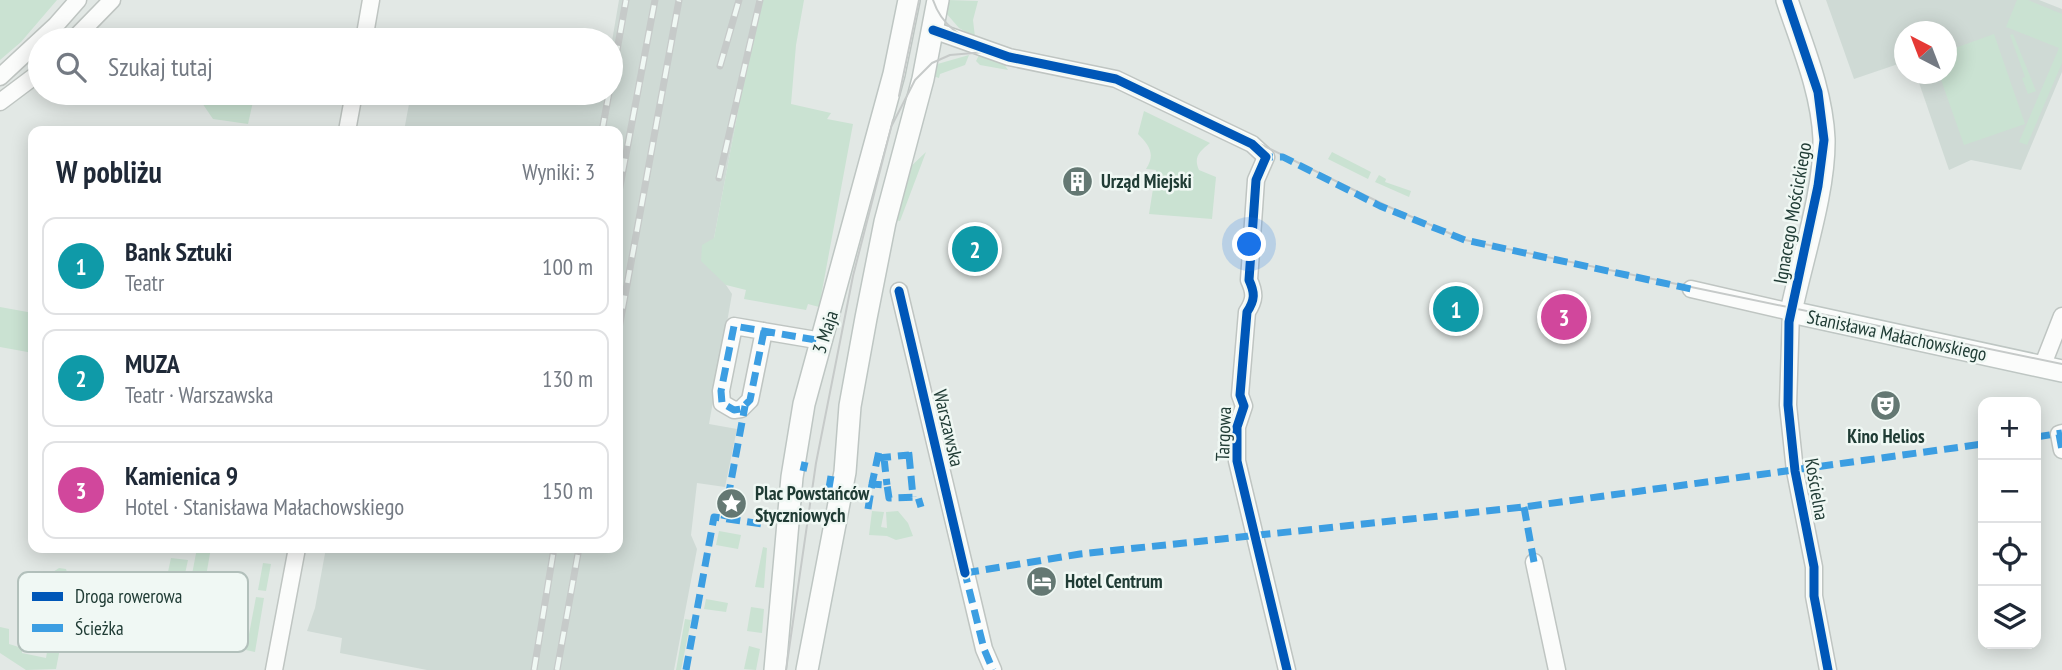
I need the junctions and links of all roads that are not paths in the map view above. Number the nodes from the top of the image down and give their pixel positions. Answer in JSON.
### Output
{"nodes":[{"id":1,"x":78,"y":0,"type":"edge"},
{"id":2,"x":112,"y":0,"type":"edge"},
{"id":3,"x":371,"y":0,"type":"edge"},
{"id":4,"x":909,"y":0,"type":"edge"},
{"id":5,"x":938,"y":0,"type":"edge"},
{"id":6,"x":1787,"y":0,"type":"edge"},
{"id":7,"x":53,"y":28,"type":"edge"},
{"id":8,"x":85,"y":28,"type":"edge"},
{"id":9,"x":366,"y":28,"type":"edge"},
{"id":10,"x":933,"y":30,"type":"junction"},
{"id":11,"x":28,"y":51,"type":"edge"},
{"id":12,"x":0,"y":77,"type":"edge"},
{"id":13,"x":28,"y":81,"type":"edge"},
{"id":14,"x":0,"y":102,"type":"edge"},
{"id":15,"x":352,"y":105,"type":"edge"},
{"id":16,"x":348,"y":126,"type":"edge"},
{"id":17,"x":1691,"y":289,"type":"dead end"},
{"id":18,"x":898,"y":291,"type":"dead end"},
{"id":19,"x":1791,"y":312,"type":"junction"},
{"id":20,"x":2062,"y":317,"type":"edge"},
{"id":21,"x":764,"y":331,"type":"junction"},
{"id":22,"x":822,"y":341,"type":"junction"},
{"id":23,"x":2052,"y":369,"type":"edge"},
{"id":24,"x":2060,"y":433,"type":"edge"},
{"id":25,"x":2062,"y":450,"type":"edge"},
{"id":26,"x":296,"y":553,"type":"edge"},
{"id":27,"x":1534,"y":562,"type":"dead end"},
{"id":28,"x":274,"y":670,"type":"edge"},
{"id":29,"x":775,"y":670,"type":"edge"},
{"id":30,"x":807,"y":670,"type":"edge"},
{"id":31,"x":993,"y":670,"type":"edge"},
{"id":32,"x":1287,"y":670,"type":"edge"},
{"id":33,"x":1557,"y":670,"type":"edge"},
{"id":34,"x":1828,"y":670,"type":"edge"}],
"edges":[{"from":1,"to":7,"type":"street"},
{"from":2,"to":8,"type":"street"},
{"from":3,"to":9,"type":"street"},
{"from":4,"to":22,"type":"main road","name":"3 Maja"},
{"from":5,"to":10,"type":"main road","name":"3 Maja"},
{"from":6,"to":19,"type":"main road","name":"Ignacego Mościckiego"},
{"from":10,"to":30,"type":"main road","name":"3 Maja"},
{"from":10,"to":32,"type":"street","name":"Targowa"},
{"from":11,"to":12,"type":"street"},
{"from":13,"to":14,"type":"street"},
{"from":15,"to":16,"type":"street"},
{"from":17,"to":19,"type":"street","name":"Stanisława Małachowskiego"},
{"from":18,"to":31,"type":"street","name":"Warszawska"},
{"from":19,"to":23,"type":"main road","name":"Stanisława Małachowskiego"},
{"from":19,"to":34,"type":"street","name":"Kościelna"},
{"from":20,"to":23,"type":"street"},
{"from":21,"to":21,"type":"street"},
{"from":21,"to":22,"type":"street"},
{"from":22,"to":29,"type":"main road","name":"3 Maja"},
{"from":24,"to":25,"type":"street"},
{"from":26,"to":28,"type":"street"},
{"from":27,"to":33,"type":"street"}]}
